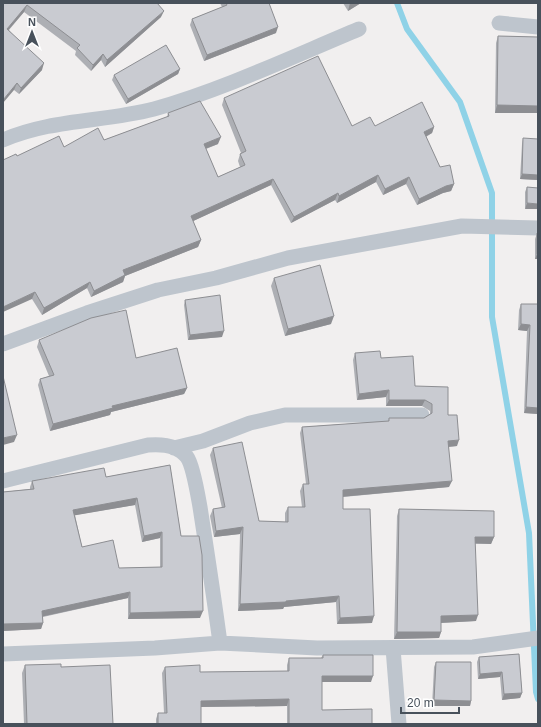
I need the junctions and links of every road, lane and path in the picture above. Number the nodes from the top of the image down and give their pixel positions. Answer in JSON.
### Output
{"nodes":[{"id":1,"x":499,"y":22,"type":"dead end"},
{"id":2,"x":538,"y":27,"type":"edge"},
{"id":3,"x":360,"y":29,"type":"dead end"},
{"id":4,"x":3,"y":140,"type":"edge"},
{"id":5,"x":538,"y":228,"type":"edge"},
{"id":6,"x":3,"y":344,"type":"edge"},
{"id":7,"x":422,"y":415,"type":"dead end"},
{"id":8,"x":174,"y":448,"type":"junction"},
{"id":9,"x":3,"y":482,"type":"edge"},
{"id":10,"x":538,"y":638,"type":"edge"},
{"id":11,"x":220,"y":643,"type":"junction"},
{"id":12,"x":393,"y":648,"type":"junction"},
{"id":13,"x":3,"y":654,"type":"edge"},
{"id":14,"x":399,"y":724,"type":"edge"}],
"edges":[{"from":1,"to":2,"type":"street"},
{"from":3,"to":4,"type":"street"},
{"from":5,"to":6,"type":"street"},
{"from":7,"to":8,"type":"street"},
{"from":8,"to":9,"type":"street"},
{"from":8,"to":11,"type":"street"},
{"from":10,"to":12,"type":"street"},
{"from":11,"to":12,"type":"street"},
{"from":11,"to":13,"type":"street"},
{"from":12,"to":14,"type":"street"}]}
